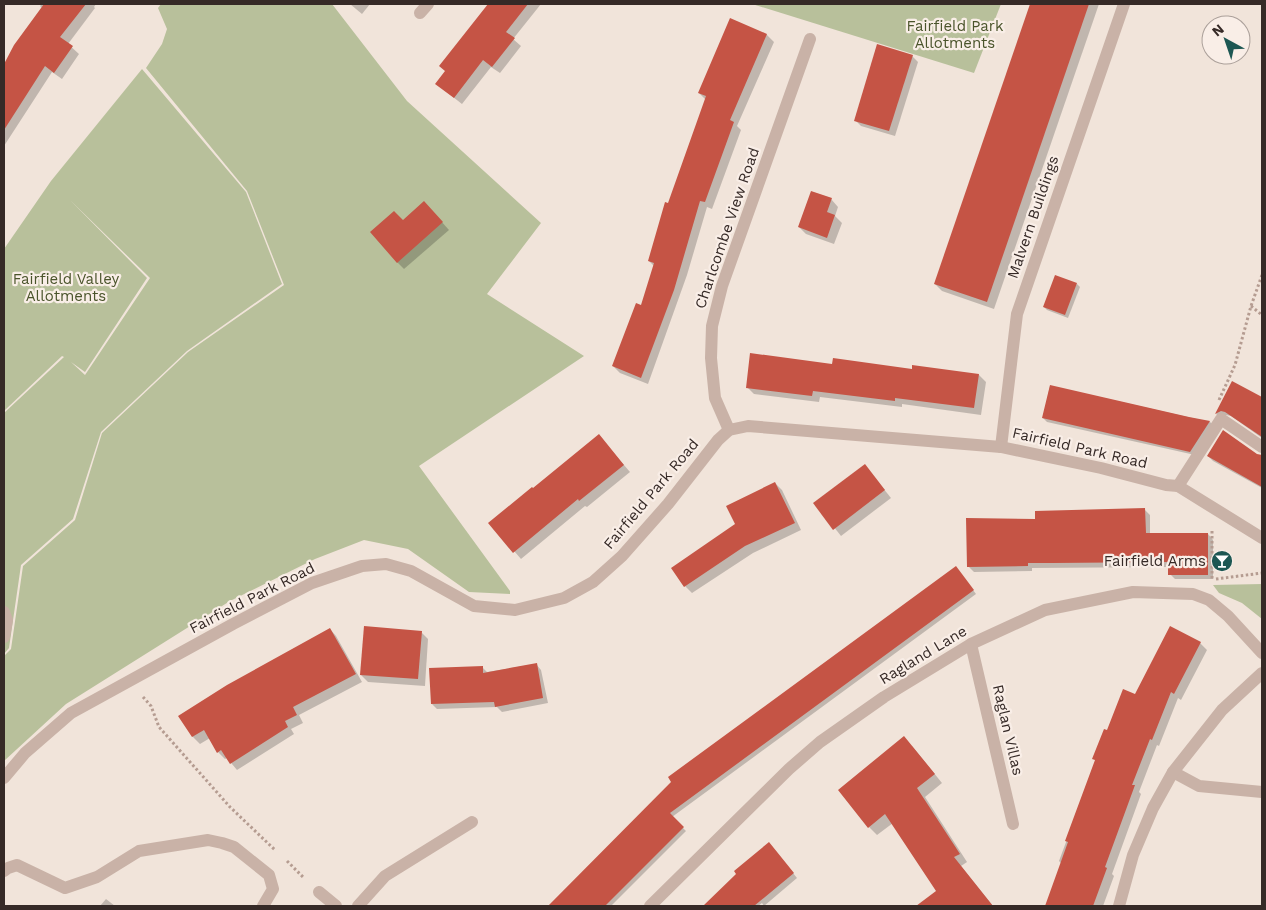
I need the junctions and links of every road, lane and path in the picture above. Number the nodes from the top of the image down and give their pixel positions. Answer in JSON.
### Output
{"nodes":[{"id":1,"x":1124,"y":4,"type":"edge"},
{"id":2,"x":810,"y":39,"type":"dead end"},
{"id":3,"x":1262,"y":275,"type":"edge"},
{"id":4,"x":1251,"y":306,"type":"junction"},
{"id":5,"x":1262,"y":315,"type":"edge"},
{"id":6,"x":1217,"y":405,"type":"dead end"},
{"id":7,"x":729,"y":430,"type":"junction"},
{"id":8,"x":1262,"y":446,"type":"edge"},
{"id":9,"x":1001,"y":447,"type":"junction"},
{"id":10,"x":1178,"y":486,"type":"junction"},
{"id":11,"x":1212,"y":538,"type":"dead end"},
{"id":12,"x":1262,"y":538,"type":"edge"},
{"id":13,"x":1262,"y":573,"type":"edge"},
{"id":14,"x":1212,"y":580,"type":"junction"},
{"id":15,"x":1208,"y":600,"type":"junction"},
{"id":16,"x":4,"y":612,"type":"edge"},
{"id":17,"x":4,"y":637,"type":"edge"},
{"id":18,"x":972,"y":644,"type":"junction"},
{"id":19,"x":1262,"y":653,"type":"edge"},
{"id":20,"x":1262,"y":673,"type":"edge"},
{"id":21,"x":129,"y":682,"type":"junction"},
{"id":22,"x":1173,"y":772,"type":"junction"},
{"id":23,"x":4,"y":778,"type":"edge"},
{"id":24,"x":1262,"y":792,"type":"edge"},
{"id":25,"x":472,"y":822,"type":"dead end"},
{"id":26,"x":1013,"y":824,"type":"dead end"},
{"id":27,"x":278,"y":853,"type":"dead end"},
{"id":28,"x":285,"y":860,"type":"dead end"},
{"id":29,"x":4,"y":871,"type":"edge"},
{"id":30,"x":319,"y":892,"type":"joint"},
{"id":31,"x":263,"y":906,"type":"edge"},
{"id":32,"x":336,"y":906,"type":"edge"},
{"id":33,"x":358,"y":906,"type":"edge"},
{"id":34,"x":650,"y":906,"type":"edge"},
{"id":35,"x":1119,"y":906,"type":"edge"}],
"edges":[{"from":1,"to":9,"type":"street","name":"Malvern Buildings"},
{"from":2,"to":7,"type":"street","name":"Charlcombe View Road"},
{"from":3,"to":4,"type":"path"},
{"from":4,"to":5,"type":"path"},
{"from":4,"to":6,"type":"path"},
{"from":7,"to":9,"type":"street","name":"Fairfield Park Road"},
{"from":7,"to":21,"type":"street","name":"Fairfield Park Road"},
{"from":8,"to":10,"type":"street"},
{"from":9,"to":10,"type":"street","name":"Fairfield Park Road"},
{"from":10,"to":12,"type":"street","name":"Fairfield Park Road"},
{"from":11,"to":14,"type":"path"},
{"from":13,"to":14,"type":"path"},
{"from":14,"to":15,"type":"path"},
{"from":15,"to":18,"type":"street","name":"Ragland Lane"},
{"from":15,"to":19,"type":"street","name":"Ragland Lane"},
{"from":16,"to":17,"type":"street"},
{"from":18,"to":26,"type":"street","name":"Raglan Villas"},
{"from":18,"to":34,"type":"street","name":"Ragland Lane"},
{"from":20,"to":22,"type":"street"},
{"from":21,"to":23,"type":"street","name":"Fairfield Park Road"},
{"from":21,"to":27,"type":"path"},
{"from":22,"to":24,"type":"street"},
{"from":22,"to":35,"type":"street"},
{"from":25,"to":33,"type":"street"},
{"from":28,"to":30,"type":"path"},
{"from":29,"to":31,"type":"street"},
{"from":30,"to":32,"type":"street"}]}
